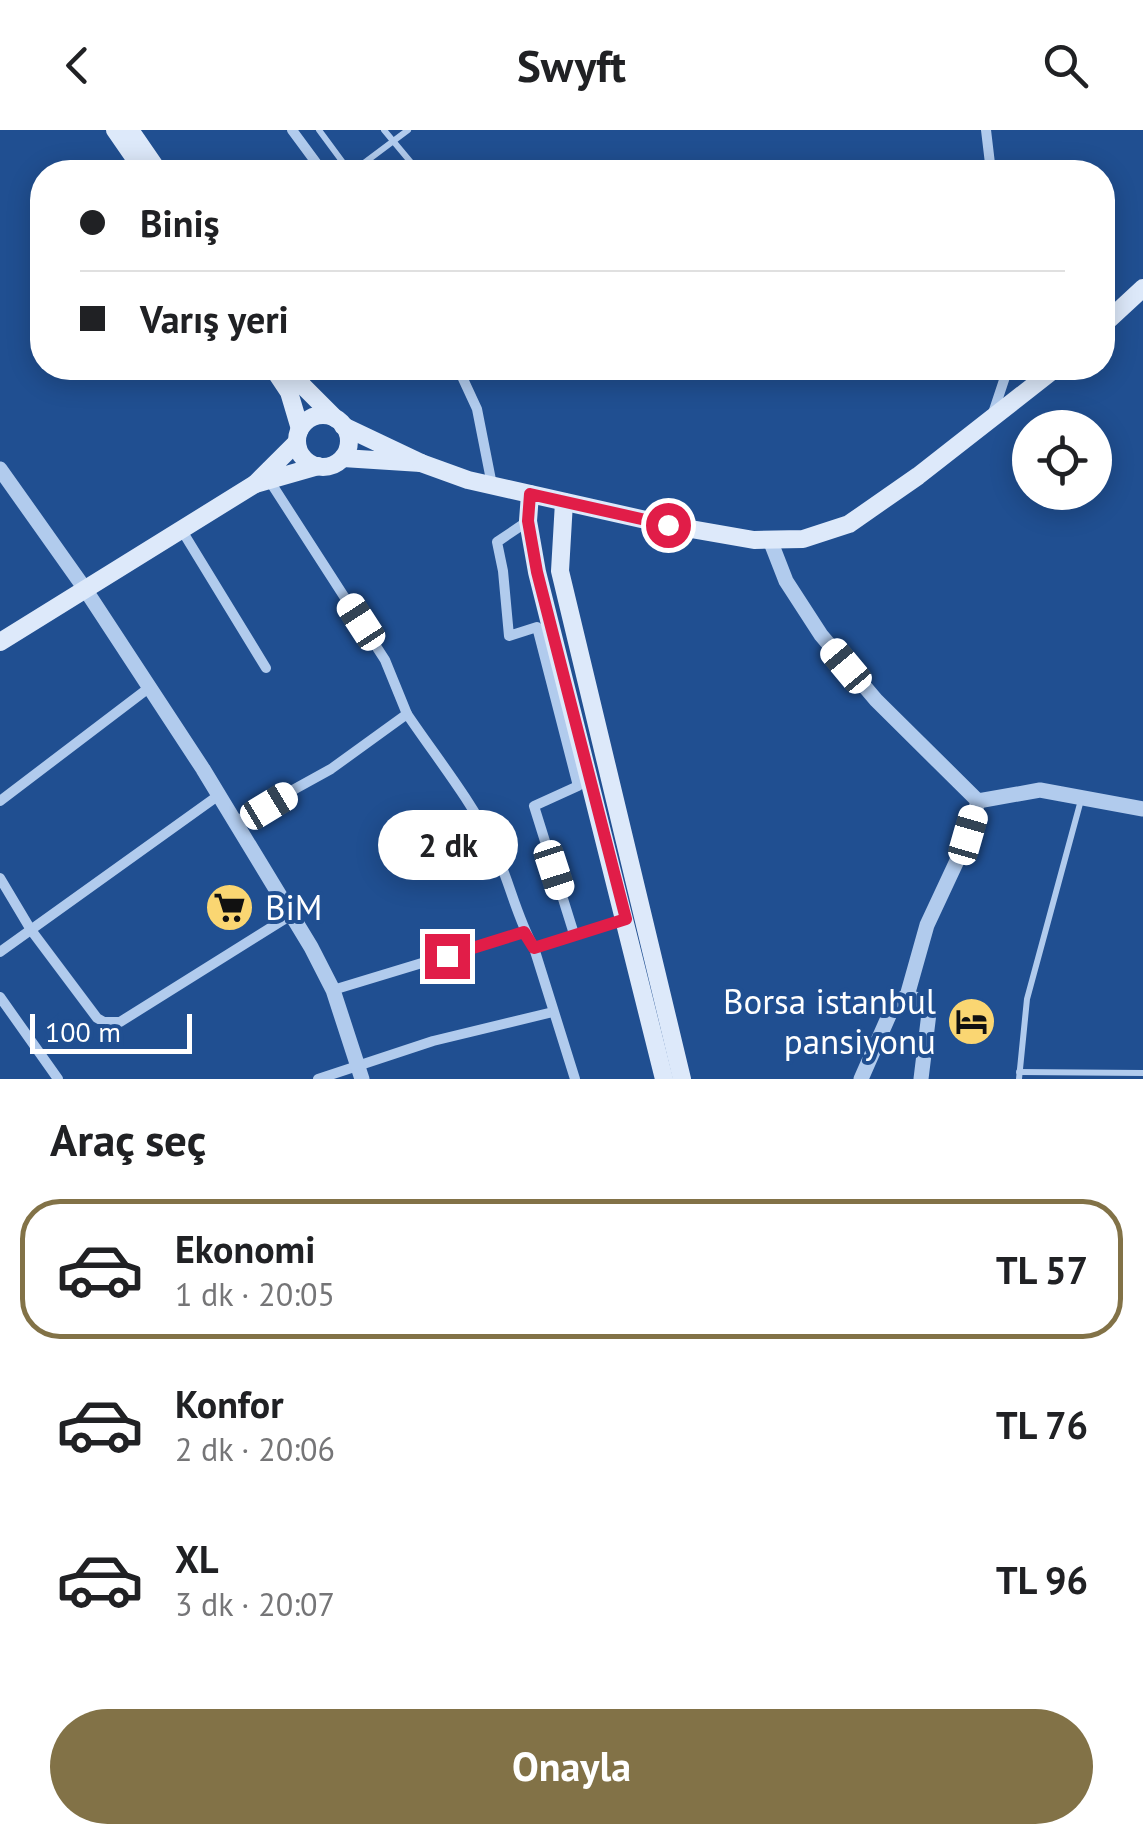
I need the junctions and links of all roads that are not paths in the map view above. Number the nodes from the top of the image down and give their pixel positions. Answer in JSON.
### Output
{"nodes":[{"id":1,"x":115,"y":130,"type":"edge"},
{"id":2,"x":130,"y":130,"type":"edge"},
{"id":3,"x":292,"y":130,"type":"edge"},
{"id":4,"x":319,"y":130,"type":"edge"},
{"id":5,"x":384,"y":130,"type":"edge"},
{"id":6,"x":408,"y":130,"type":"edge"},
{"id":7,"x":986,"y":130,"type":"edge"},
{"id":8,"x":393,"y":142,"type":"junction"},
{"id":9,"x":136,"y":160,"type":"edge"},
{"id":10,"x":151,"y":160,"type":"edge"},
{"id":11,"x":314,"y":160,"type":"edge"},
{"id":12,"x":342,"y":160,"type":"edge"},
{"id":13,"x":368,"y":160,"type":"edge"},
{"id":14,"x":409,"y":160,"type":"edge"},
{"id":15,"x":990,"y":160,"type":"edge"},
{"id":16,"x":1143,"y":288,"type":"edge"},
{"id":17,"x":1115,"y":314,"type":"edge"},
{"id":18,"x":281,"y":380,"type":"edge"},
{"id":19,"x":299,"y":380,"type":"edge"},
{"id":20,"x":463,"y":380,"type":"edge"},
{"id":21,"x":1004,"y":380,"type":"edge"},
{"id":22,"x":1041,"y":380,"type":"edge"},
{"id":23,"x":991,"y":419,"type":"junction"},
{"id":24,"x":340,"y":422,"type":"junction"},
{"id":25,"x":299,"y":435,"type":"junction"},
{"id":26,"x":343,"y":458,"type":"junction"},
{"id":27,"x":422,"y":463,"type":"junction"},
{"id":28,"x":318,"y":466,"type":"junction"},
{"id":29,"x":0,"y":468,"type":"edge"},
{"id":30,"x":262,"y":482,"type":"junction"},
{"id":31,"x":492,"y":485,"type":"junction"},
{"id":32,"x":530,"y":494,"type":"junction"},
{"id":33,"x":564,"y":502,"type":"junction"},
{"id":34,"x":528,"y":521,"type":"junction"},
{"id":35,"x":180,"y":528,"type":"junction"},
{"id":36,"x":770,"y":540,"type":"junction"},
{"id":37,"x":85,"y":588,"type":"junction"},
{"id":38,"x":0,"y":642,"type":"edge"},
{"id":39,"x":266,"y":668,"type":"dead end"},
{"id":40,"x":150,"y":688,"type":"junction"},
{"id":41,"x":407,"y":714,"type":"junction"},
{"id":42,"x":219,"y":795,"type":"junction"},
{"id":43,"x":0,"y":800,"type":"edge"},
{"id":44,"x":1081,"y":800,"type":"junction"},
{"id":45,"x":978,"y":801,"type":"junction"},
{"id":46,"x":1143,"y":809,"type":"edge"},
{"id":47,"x":235,"y":822,"type":"junction"},
{"id":48,"x":0,"y":878,"type":"edge"},
{"id":49,"x":292,"y":915,"type":"junction"},
{"id":50,"x":626,"y":919,"type":"junction"},
{"id":51,"x":31,"y":930,"type":"junction"},
{"id":52,"x":524,"y":932,"type":"junction"},
{"id":53,"x":574,"y":934,"type":"junction"},
{"id":54,"x":534,"y":948,"type":"junction"},
{"id":55,"x":0,"y":952,"type":"edge"},
{"id":56,"x":333,"y":990,"type":"junction"},
{"id":57,"x":907,"y":996,"type":"junction"},
{"id":58,"x":0,"y":997,"type":"edge"},
{"id":59,"x":553,"y":1012,"type":"junction"},
{"id":60,"x":360,"y":1072,"type":"edge"},
{"id":61,"x":1143,"y":1072,"type":"edge"},
{"id":62,"x":1019,"y":1075,"type":"edge"},
{"id":63,"x":58,"y":1079,"type":"edge"},
{"id":64,"x":318,"y":1079,"type":"edge"},
{"id":65,"x":575,"y":1079,"type":"edge"},
{"id":66,"x":664,"y":1079,"type":"edge"},
{"id":67,"x":682,"y":1079,"type":"edge"},
{"id":68,"x":861,"y":1079,"type":"edge"},
{"id":69,"x":921,"y":1079,"type":"edge"}],
"edges":[{"from":1,"to":9,"type":"main road"},
{"from":2,"to":10,"type":"main road"},
{"from":3,"to":11,"type":"street"},
{"from":4,"to":12,"type":"lane"},
{"from":5,"to":8,"type":"lane"},
{"from":6,"to":8,"type":"lane"},
{"from":7,"to":15,"type":"street"},
{"from":8,"to":13,"type":"lane"},
{"from":8,"to":14,"type":"lane"},
{"from":16,"to":17,"type":"main road"},
{"from":18,"to":25,"type":"main road"},
{"from":19,"to":24,"type":"main road"},
{"from":20,"to":31,"type":"street"},
{"from":21,"to":23,"type":"street"},
{"from":22,"to":23,"type":"main road"},
{"from":23,"to":36,"type":"main road"},
{"from":24,"to":25,"type":"main road"},
{"from":24,"to":26,"type":"main road"},
{"from":24,"to":27,"type":"main road"},
{"from":25,"to":28,"type":"main road"},
{"from":25,"to":30,"type":"main road"},
{"from":26,"to":27,"type":"main road"},
{"from":26,"to":28,"type":"main road"},
{"from":27,"to":31,"type":"main road"},
{"from":28,"to":30,"type":"main road"},
{"from":29,"to":37,"type":"street"},
{"from":30,"to":35,"type":"main road"},
{"from":30,"to":41,"type":"street"},
{"from":31,"to":32,"type":"main road"},
{"from":32,"to":33,"type":"main road"},
{"from":32,"to":34,"type":"main road"},
{"from":33,"to":36,"type":"main road"},
{"from":33,"to":67,"type":"main road"},
{"from":34,"to":50,"type":"main road"},
{"from":34,"to":53,"type":"street"},
{"from":35,"to":37,"type":"main road"},
{"from":35,"to":39,"type":"street"},
{"from":36,"to":45,"type":"street"},
{"from":37,"to":38,"type":"main road"},
{"from":37,"to":40,"type":"street"},
{"from":40,"to":42,"type":"street"},
{"from":40,"to":43,"type":"street"},
{"from":41,"to":47,"type":"street"},
{"from":41,"to":52,"type":"street"},
{"from":42,"to":47,"type":"street"},
{"from":42,"to":51,"type":"street"},
{"from":44,"to":45,"type":"street"},
{"from":44,"to":46,"type":"street"},
{"from":44,"to":62,"type":"lane"},
{"from":45,"to":57,"type":"street"},
{"from":47,"to":49,"type":"street"},
{"from":48,"to":51,"type":"street"},
{"from":49,"to":51,"type":"street"},
{"from":49,"to":56,"type":"street"},
{"from":50,"to":53,"type":"street"},
{"from":50,"to":66,"type":"main road"},
{"from":51,"to":55,"type":"street"},
{"from":52,"to":54,"type":"street"},
{"from":52,"to":56,"type":"street"},
{"from":53,"to":54,"type":"street"},
{"from":54,"to":59,"type":"street"},
{"from":56,"to":60,"type":"street"},
{"from":57,"to":68,"type":"street"},
{"from":57,"to":69,"type":"street"},
{"from":58,"to":63,"type":"street"},
{"from":59,"to":60,"type":"street"},
{"from":59,"to":65,"type":"street"},
{"from":60,"to":64,"type":"street"},
{"from":61,"to":62,"type":"lane"}]}
